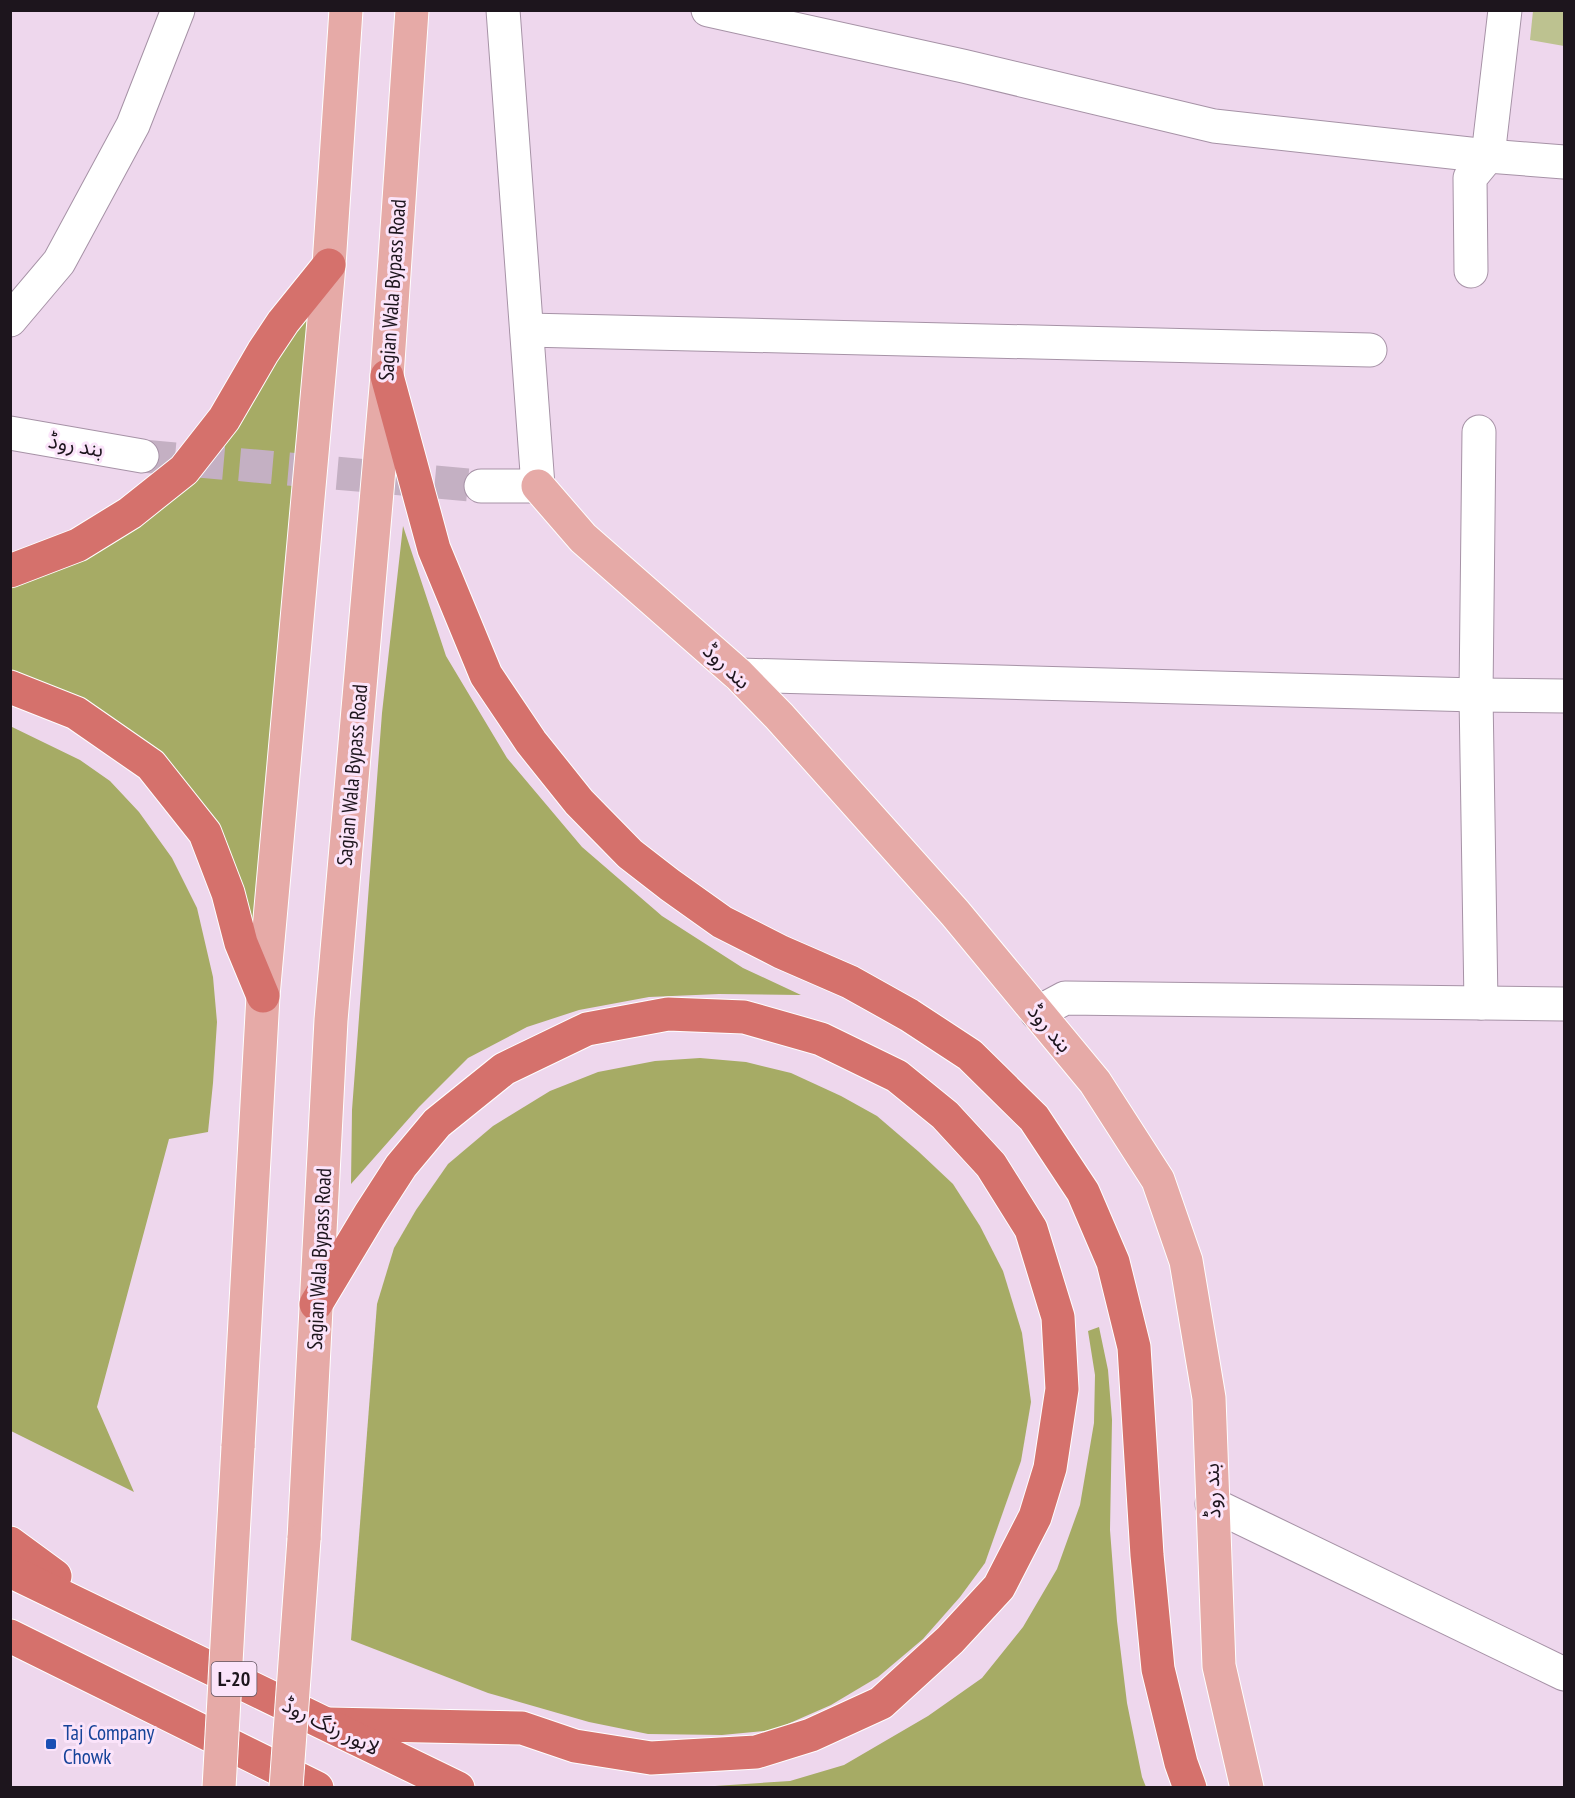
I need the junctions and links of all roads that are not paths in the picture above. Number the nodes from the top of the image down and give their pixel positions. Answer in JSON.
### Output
{"nodes":[{"id":1,"x":178,"y":10,"type":"edge"},
{"id":2,"x":346,"y":10,"type":"edge"},
{"id":3,"x":412,"y":10,"type":"edge"},
{"id":4,"x":503,"y":10,"type":"edge"},
{"id":5,"x":708,"y":10,"type":"edge"},
{"id":6,"x":1505,"y":10,"type":"edge"},
{"id":7,"x":1488,"y":156,"type":"junction"},
{"id":8,"x":1564,"y":162,"type":"edge"},
{"id":9,"x":329,"y":265,"type":"junction"},
{"id":10,"x":1471,"y":271,"type":"dead end"},
{"id":11,"x":10,"y":320,"type":"edge"},
{"id":12,"x":527,"y":330,"type":"junction"},
{"id":13,"x":1370,"y":350,"type":"dead end"},
{"id":14,"x":387,"y":376,"type":"junction"},
{"id":15,"x":1479,"y":432,"type":"dead end"},
{"id":16,"x":10,"y":433,"type":"edge"},
{"id":17,"x":142,"y":456,"type":"tunnel mouth"},
{"id":18,"x":481,"y":486,"type":"tunnel mouth"},
{"id":19,"x":538,"y":486,"type":"junction"},
{"id":20,"x":10,"y":571,"type":"edge"},
{"id":21,"x":739,"y":675,"type":"junction"},
{"id":22,"x":10,"y":687,"type":"edge"},
{"id":23,"x":1476,"y":695,"type":"junction"},
{"id":24,"x":1564,"y":696,"type":"edge"},
{"id":25,"x":263,"y":996,"type":"junction"},
{"id":26,"x":1481,"y":1003,"type":"junction"},
{"id":27,"x":1564,"y":1004,"type":"edge"},
{"id":28,"x":1038,"y":1013,"type":"junction"},
{"id":29,"x":316,"y":1304,"type":"junction"},
{"id":30,"x":1212,"y":1504,"type":"junction"},
{"id":31,"x":10,"y":1543,"type":"edge"},
{"id":32,"x":10,"y":1570,"type":"edge"},
{"id":33,"x":122,"y":1626,"type":"junction"},
{"id":34,"x":10,"y":1636,"type":"edge"},
{"id":35,"x":1564,"y":1674,"type":"edge"},
{"id":36,"x":328,"y":1724,"type":"junction"},
{"id":37,"x":219,"y":1788,"type":"edge"},
{"id":38,"x":286,"y":1788,"type":"edge"},
{"id":39,"x":317,"y":1788,"type":"edge"},
{"id":40,"x":458,"y":1788,"type":"edge"},
{"id":41,"x":1190,"y":1788,"type":"edge"},
{"id":42,"x":1247,"y":1788,"type":"edge"}],
"edges":[{"from":1,"to":11,"type":"street"},
{"from":2,"to":9,"type":"main road"},
{"from":3,"to":14,"type":"main road","name":"Sagian Wala Bypass Road"},
{"from":4,"to":12,"type":"street"},
{"from":5,"to":7,"type":"street"},
{"from":6,"to":7,"type":"street"},
{"from":7,"to":8,"type":"street"},
{"from":7,"to":10,"type":"street"},
{"from":9,"to":20,"type":"highway"},
{"from":9,"to":25,"type":"main road"},
{"from":12,"to":13,"type":"street"},
{"from":12,"to":19,"type":"street"},
{"from":14,"to":29,"type":"main road","name":"Sagian Wala Bypass Road"},
{"from":14,"to":41,"type":"highway"},
{"from":15,"to":23,"type":"street"},
{"from":16,"to":17,"type":"street","name":"بند روڈ"},
{"from":18,"to":19,"type":"street"},
{"from":19,"to":21,"type":"main road","name":"بند روڈ"},
{"from":21,"to":23,"type":"street"},
{"from":21,"to":28,"type":"main road","name":"بند روڈ"},
{"from":22,"to":25,"type":"highway"},
{"from":23,"to":24,"type":"street"},
{"from":23,"to":26,"type":"street"},
{"from":25,"to":37,"type":"main road","bridge":true},
{"from":26,"to":27,"type":"street"},
{"from":26,"to":28,"type":"street"},
{"from":28,"to":30,"type":"main road","name":"بند روڈ"},
{"from":29,"to":36,"type":"highway"},
{"from":29,"to":38,"type":"main road","name":"Sagian Wala Bypass Road","bridge":true},
{"from":30,"to":35,"type":"street"},
{"from":30,"to":42,"type":"main road","name":"بند روڈ"},
{"from":31,"to":33,"type":"highway"},
{"from":32,"to":33,"type":"highway","name":"لاہور رنگ روڈ","number":"L-20"},
{"from":33,"to":36,"type":"highway","name":"لاہور رنگ روڈ","number":"L-20","bridge":true},
{"from":34,"to":39,"type":"highway","bridge":true},
{"from":36,"to":40,"type":"highway","name":"لاہور رنگ روڈ","number":"L-20"}]}
